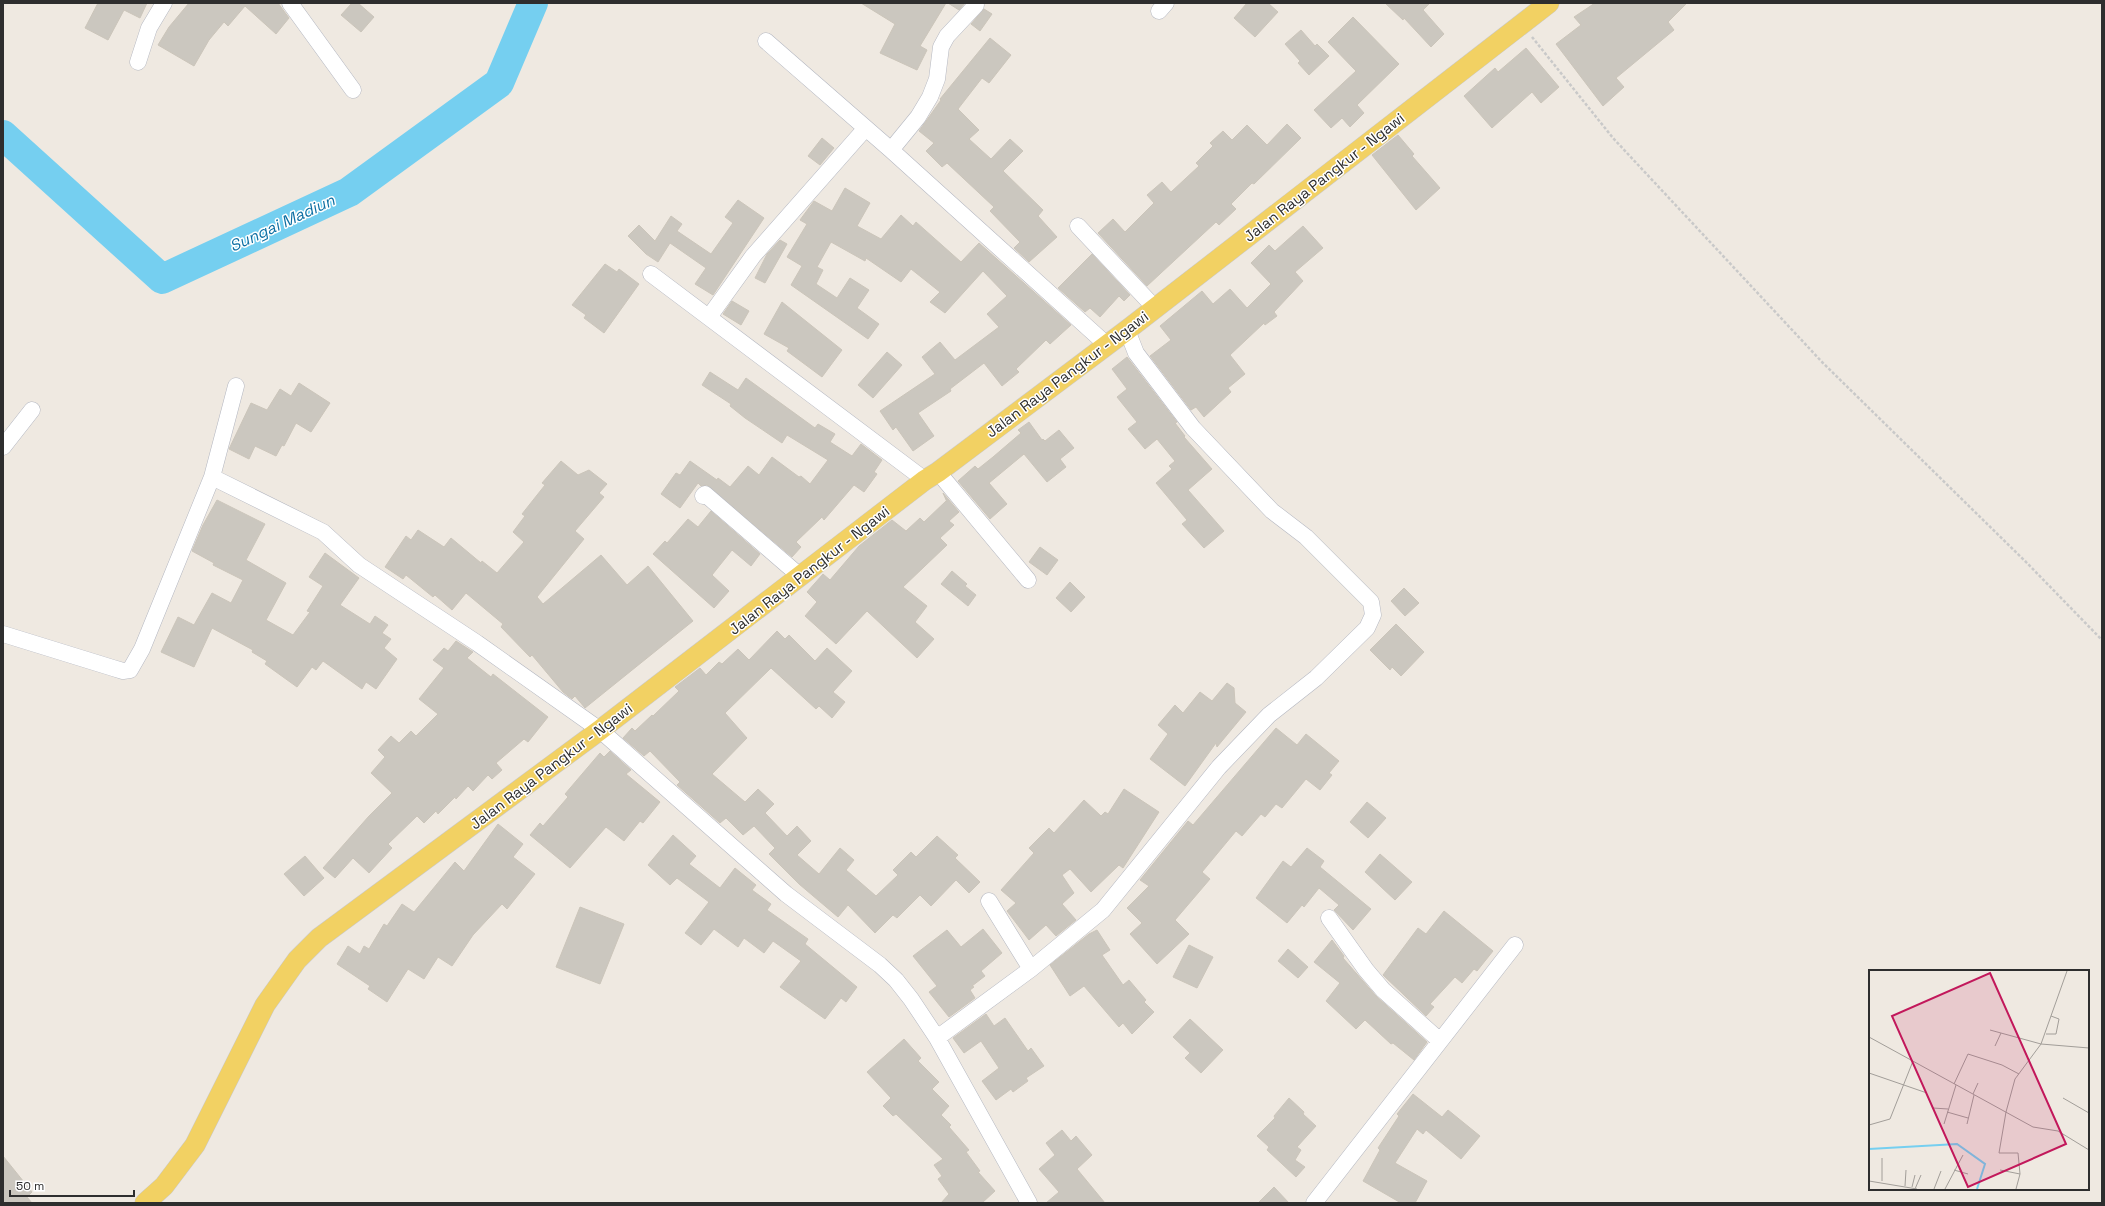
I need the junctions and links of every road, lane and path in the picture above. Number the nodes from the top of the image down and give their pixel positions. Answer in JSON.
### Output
{"nodes":[{"id":1,"x":164,"y":3,"type":"edge"},
{"id":2,"x":290,"y":3,"type":"edge"},
{"id":3,"x":1547,"y":4,"type":"edge"},
{"id":4,"x":976,"y":5,"type":"dead end"},
{"id":5,"x":1522,"y":24,"type":"junction"},
{"id":6,"x":766,"y":41,"type":"dead end"},
{"id":7,"x":138,"y":62,"type":"dead end"},
{"id":8,"x":352,"y":90,"type":"dead end"},
{"id":9,"x":865,"y":129,"type":"junction"},
{"id":10,"x":891,"y":150,"type":"junction"},
{"id":11,"x":1078,"y":226,"type":"dead end"},
{"id":12,"x":651,"y":274,"type":"dead end"},
{"id":13,"x":1155,"y":308,"type":"junction"},
{"id":14,"x":709,"y":317,"type":"junction"},
{"id":15,"x":1127,"y":330,"type":"junction"},
{"id":16,"x":1107,"y":345,"type":"junction"},
{"id":17,"x":236,"y":386,"type":"dead end"},
{"id":18,"x":32,"y":410,"type":"dead end"},
{"id":19,"x":3,"y":447,"type":"edge"},
{"id":20,"x":932,"y":476,"type":"junction"},
{"id":21,"x":212,"y":477,"type":"junction"},
{"id":22,"x":703,"y":496,"type":"dead end"},
{"id":23,"x":801,"y":577,"type":"junction"},
{"id":24,"x":1028,"y":580,"type":"dead end"},
{"id":25,"x":3,"y":634,"type":"edge"},
{"id":26,"x":2102,"y":640,"type":"edge"},
{"id":27,"x":600,"y":730,"type":"junction"},
{"id":28,"x":989,"y":902,"type":"dead end"},
{"id":29,"x":1329,"y":918,"type":"dead end"},
{"id":30,"x":1515,"y":945,"type":"dead end"},
{"id":31,"x":1031,"y":969,"type":"junction"},
{"id":32,"x":937,"y":1038,"type":"junction"},
{"id":33,"x":1439,"y":1040,"type":"junction"},
{"id":34,"x":145,"y":1203,"type":"edge"},
{"id":35,"x":1029,"y":1203,"type":"edge"},
{"id":36,"x":1314,"y":1203,"type":"edge"}],
"edges":[{"from":1,"to":7,"type":"street"},
{"from":2,"to":8,"type":"street"},
{"from":3,"to":5,"type":"main road","name":"Jalan Raya Pangkur - Ngawi"},
{"from":4,"to":10,"type":"street"},
{"from":5,"to":13,"type":"main road","name":"Jalan Raya Pangkur - Ngawi"},
{"from":5,"to":26,"type":"path"},
{"from":6,"to":9,"type":"street"},
{"from":9,"to":10,"type":"street"},
{"from":9,"to":14,"type":"street"},
{"from":10,"to":16,"type":"street"},
{"from":11,"to":13,"type":"street"},
{"from":12,"to":14,"type":"street"},
{"from":13,"to":15,"type":"main road","name":"Jalan Raya Pangkur - Ngawi"},
{"from":14,"to":20,"type":"street"},
{"from":15,"to":16,"type":"main road","name":"Jalan Raya Pangkur - Ngawi"},
{"from":15,"to":31,"type":"street"},
{"from":16,"to":20,"type":"main road","name":"Jalan Raya Pangkur - Ngawi"},
{"from":17,"to":21,"type":"street"},
{"from":18,"to":19,"type":"street"},
{"from":20,"to":23,"type":"main road","name":"Jalan Raya Pangkur - Ngawi"},
{"from":20,"to":24,"type":"street"},
{"from":21,"to":25,"type":"street"},
{"from":21,"to":27,"type":"street"},
{"from":22,"to":23,"type":"street"},
{"from":23,"to":27,"type":"main road","name":"Jalan Raya Pangkur - Ngawi"},
{"from":27,"to":32,"type":"street"},
{"from":27,"to":34,"type":"main road","name":"Jalan Raya Pangkur - Ngawi"},
{"from":28,"to":31,"type":"street"},
{"from":29,"to":33,"type":"street"},
{"from":30,"to":33,"type":"street"},
{"from":31,"to":32,"type":"street"},
{"from":32,"to":35,"type":"street"},
{"from":33,"to":36,"type":"street"}]}
